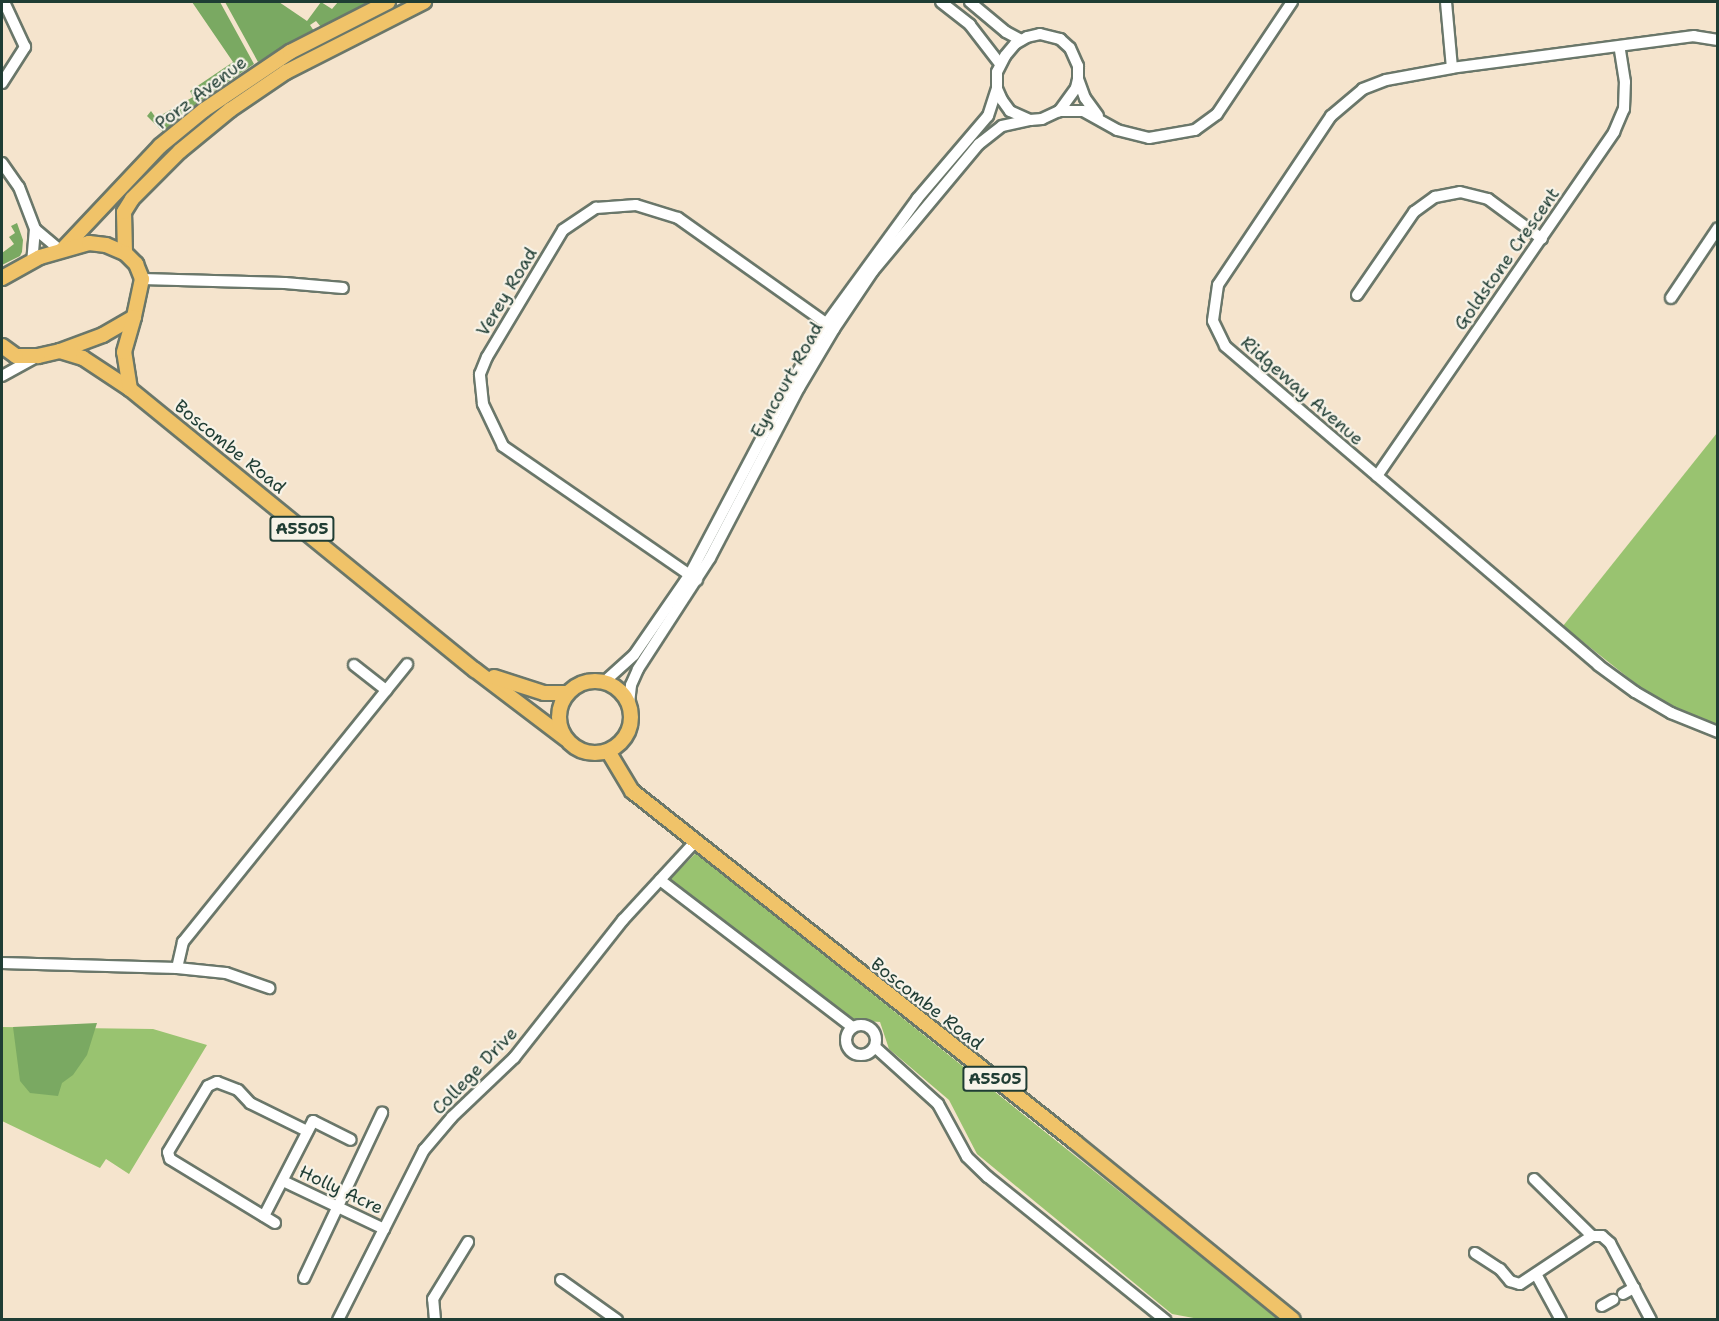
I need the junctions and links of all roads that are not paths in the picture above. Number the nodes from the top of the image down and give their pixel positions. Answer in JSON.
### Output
{"nodes":[{"id":1,"x":4,"y":2,"type":"edge"},
{"id":2,"x":388,"y":2,"type":"edge"},
{"id":3,"x":424,"y":2,"type":"edge"},
{"id":4,"x":941,"y":2,"type":"edge"},
{"id":5,"x":970,"y":2,"type":"edge"},
{"id":6,"x":1292,"y":2,"type":"edge"},
{"id":7,"x":1446,"y":2,"type":"edge"},
{"id":8,"x":1021,"y":40,"type":"junction"},
{"id":9,"x":1718,"y":40,"type":"edge"},
{"id":10,"x":1619,"y":46,"type":"junction"},
{"id":11,"x":1000,"y":64,"type":"junction"},
{"id":12,"x":1452,"y":68,"type":"junction"},
{"id":13,"x":1078,"y":79,"type":"junction"},
{"id":14,"x":2,"y":83,"type":"edge"},
{"id":15,"x":997,"y":89,"type":"junction"},
{"id":16,"x":1059,"y":111,"type":"junction"},
{"id":17,"x":1030,"y":120,"type":"junction"},
{"id":18,"x":1102,"y":121,"type":"junction"},
{"id":19,"x":2,"y":164,"type":"edge"},
{"id":20,"x":1718,"y":228,"type":"edge"},
{"id":21,"x":35,"y":229,"type":"junction"},
{"id":22,"x":1542,"y":239,"type":"junction"},
{"id":23,"x":61,"y":250,"type":"junction"},
{"id":24,"x":125,"y":253,"type":"junction"},
{"id":25,"x":32,"y":261,"type":"junction"},
{"id":26,"x":2,"y":278,"type":"edge"},
{"id":27,"x":142,"y":279,"type":"junction"},
{"id":28,"x":343,"y":288,"type":"dead end"},
{"id":29,"x":1357,"y":295,"type":"dead end"},
{"id":30,"x":1671,"y":298,"type":"dead end"},
{"id":31,"x":134,"y":317,"type":"junction"},
{"id":32,"x":830,"y":326,"type":"junction"},
{"id":33,"x":2,"y":346,"type":"edge"},
{"id":34,"x":60,"y":351,"type":"junction"},
{"id":35,"x":38,"y":356,"type":"junction"},
{"id":36,"x":2,"y":376,"type":"edge"},
{"id":37,"x":130,"y":389,"type":"junction"},
{"id":38,"x":1377,"y":477,"type":"junction"},
{"id":39,"x":694,"y":577,"type":"junction"},
{"id":40,"x":354,"y":664,"type":"dead end"},
{"id":41,"x":407,"y":664,"type":"dead end"},
{"id":42,"x":475,"y":670,"type":"junction"},
{"id":43,"x":604,"y":682,"type":"junction"},
{"id":44,"x":386,"y":690,"type":"junction"},
{"id":45,"x":567,"y":693,"type":"junction"},
{"id":46,"x":629,"y":704,"type":"junction"},
{"id":47,"x":1718,"y":732,"type":"edge"},
{"id":48,"x":566,"y":739,"type":"junction"},
{"id":49,"x":608,"y":751,"type":"junction"},
{"id":50,"x":695,"y":842,"type":"junction"},
{"id":51,"x":660,"y":880,"type":"junction"},
{"id":52,"x":2,"y":963,"type":"edge"},
{"id":53,"x":177,"y":968,"type":"junction"},
{"id":54,"x":270,"y":988,"type":"dead end"},
{"id":55,"x":852,"y":1027,"type":"junction"},
{"id":56,"x":875,"y":1047,"type":"junction"},
{"id":57,"x":382,"y":1113,"type":"dead end"},
{"id":58,"x":307,"y":1131,"type":"junction"},
{"id":59,"x":351,"y":1140,"type":"dead end"},
{"id":60,"x":1534,"y":1179,"type":"dead end"},
{"id":61,"x":284,"y":1181,"type":"junction"},
{"id":62,"x":338,"y":1206,"type":"junction"},
{"id":63,"x":264,"y":1216,"type":"junction"},
{"id":64,"x":275,"y":1223,"type":"dead end"},
{"id":65,"x":384,"y":1229,"type":"junction"},
{"id":66,"x":1592,"y":1236,"type":"junction"},
{"id":67,"x":468,"y":1242,"type":"dead end"},
{"id":68,"x":1475,"y":1253,"type":"dead end"},
{"id":69,"x":1536,"y":1274,"type":"junction"},
{"id":70,"x":304,"y":1278,"type":"dead end"},
{"id":71,"x":561,"y":1280,"type":"dead end"},
{"id":72,"x":1634,"y":1288,"type":"junction"},
{"id":73,"x":1602,"y":1306,"type":"dead end"},
{"id":74,"x":338,"y":1320,"type":"edge"},
{"id":75,"x":435,"y":1320,"type":"edge"},
{"id":76,"x":617,"y":1320,"type":"edge"},
{"id":77,"x":1165,"y":1320,"type":"edge"},
{"id":78,"x":1293,"y":1320,"type":"edge"},
{"id":79,"x":1561,"y":1320,"type":"edge"},
{"id":80,"x":1651,"y":1320,"type":"edge"}],
"edges":[{"from":1,"to":14,"type":"street"},
{"from":2,"to":23,"type":"main road","name":"Porz Avenue"},
{"from":3,"to":24,"type":"main road","name":"Porz Avenue"},
{"from":4,"to":11,"type":"street"},
{"from":5,"to":8,"type":"street"},
{"from":6,"to":18,"type":"street"},
{"from":7,"to":12,"type":"street"},
{"from":8,"to":11,"type":"street"},
{"from":8,"to":13,"type":"street"},
{"from":9,"to":10,"type":"street","name":"Ridgeway Avenue"},
{"from":10,"to":12,"type":"street","name":"Ridgeway Avenue"},
{"from":10,"to":22,"type":"street","name":"Goldstone Crescent"},
{"from":11,"to":15,"type":"street"},
{"from":12,"to":38,"type":"street","name":"Ridgeway Avenue"},
{"from":13,"to":16,"type":"street"},
{"from":13,"to":18,"type":"street"},
{"from":15,"to":17,"type":"street"},
{"from":15,"to":32,"type":"street","name":"Eyncourt Road"},
{"from":16,"to":17,"type":"street"},
{"from":16,"to":18,"type":"street"},
{"from":17,"to":32,"type":"street","name":"Eyncourt Road"},
{"from":19,"to":21,"type":"street"},
{"from":20,"to":30,"type":"street"},
{"from":21,"to":23,"type":"street"},
{"from":21,"to":25,"type":"street"},
{"from":22,"to":29,"type":"street"},
{"from":22,"to":38,"type":"street","name":"Goldstone Crescent"},
{"from":23,"to":24,"type":"main road"},
{"from":23,"to":25,"type":"main road"},
{"from":24,"to":27,"type":"main road"},
{"from":25,"to":26,"type":"main road"},
{"from":27,"to":28,"type":"street"},
{"from":27,"to":31,"type":"main road"},
{"from":31,"to":34,"type":"main road"},
{"from":31,"to":37,"type":"main road"},
{"from":32,"to":39,"type":"street","name":"Eyncourt Road"},
{"from":32,"to":39,"type":"street","name":"Verey Road"},
{"from":33,"to":35,"type":"main road"},
{"from":34,"to":35,"type":"main road"},
{"from":34,"to":37,"type":"main road","name":"Boscombe Road","number":"A5505"},
{"from":35,"to":36,"type":"street"},
{"from":37,"to":42,"type":"main road","name":"Boscombe Road","number":"A5505"},
{"from":38,"to":47,"type":"street","name":"Ridgeway Avenue"},
{"from":39,"to":43,"type":"street","name":"Eyncourt Road"},
{"from":39,"to":46,"type":"street","name":"Eyncourt Road"},
{"from":40,"to":44,"type":"street"},
{"from":41,"to":44,"type":"street"},
{"from":42,"to":45,"type":"main road","name":"Boscombe Road","number":"A5505"},
{"from":42,"to":48,"type":"main road","name":"Boscombe Road","number":"A5505"},
{"from":43,"to":45,"type":"main road","number":"A5505"},
{"from":43,"to":46,"type":"main road"},
{"from":44,"to":53,"type":"street"},
{"from":45,"to":48,"type":"main road"},
{"from":46,"to":49,"type":"main road"},
{"from":48,"to":49,"type":"main road","number":"A5505"},
{"from":49,"to":50,"type":"main road","name":"Boscombe Road","number":"A5505"},
{"from":50,"to":51,"type":"street","name":"College Drive"},
{"from":50,"to":78,"type":"main road","name":"Boscombe Road","number":"A5505"},
{"from":51,"to":55,"type":"street"},
{"from":51,"to":65,"type":"street","name":"College Drive"},
{"from":52,"to":53,"type":"street"},
{"from":53,"to":54,"type":"street"},
{"from":55,"to":56,"type":"street"},
{"from":55,"to":56,"type":"street"},
{"from":56,"to":77,"type":"street"},
{"from":57,"to":62,"type":"street"},
{"from":58,"to":59,"type":"street"},
{"from":58,"to":61,"type":"street"},
{"from":58,"to":63,"type":"street"},
{"from":60,"to":66,"type":"street"},
{"from":61,"to":62,"type":"street","name":"Holly Acre"},
{"from":61,"to":63,"type":"street"},
{"from":62,"to":65,"type":"street","name":"Holly Acre"},
{"from":62,"to":70,"type":"street"},
{"from":63,"to":64,"type":"street"},
{"from":65,"to":74,"type":"street","name":"College Drive"},
{"from":66,"to":69,"type":"street"},
{"from":66,"to":72,"type":"street"},
{"from":67,"to":75,"type":"street"},
{"from":68,"to":69,"type":"street"},
{"from":69,"to":79,"type":"street"},
{"from":71,"to":76,"type":"street"},
{"from":72,"to":73,"type":"street"},
{"from":72,"to":80,"type":"street"}]}
